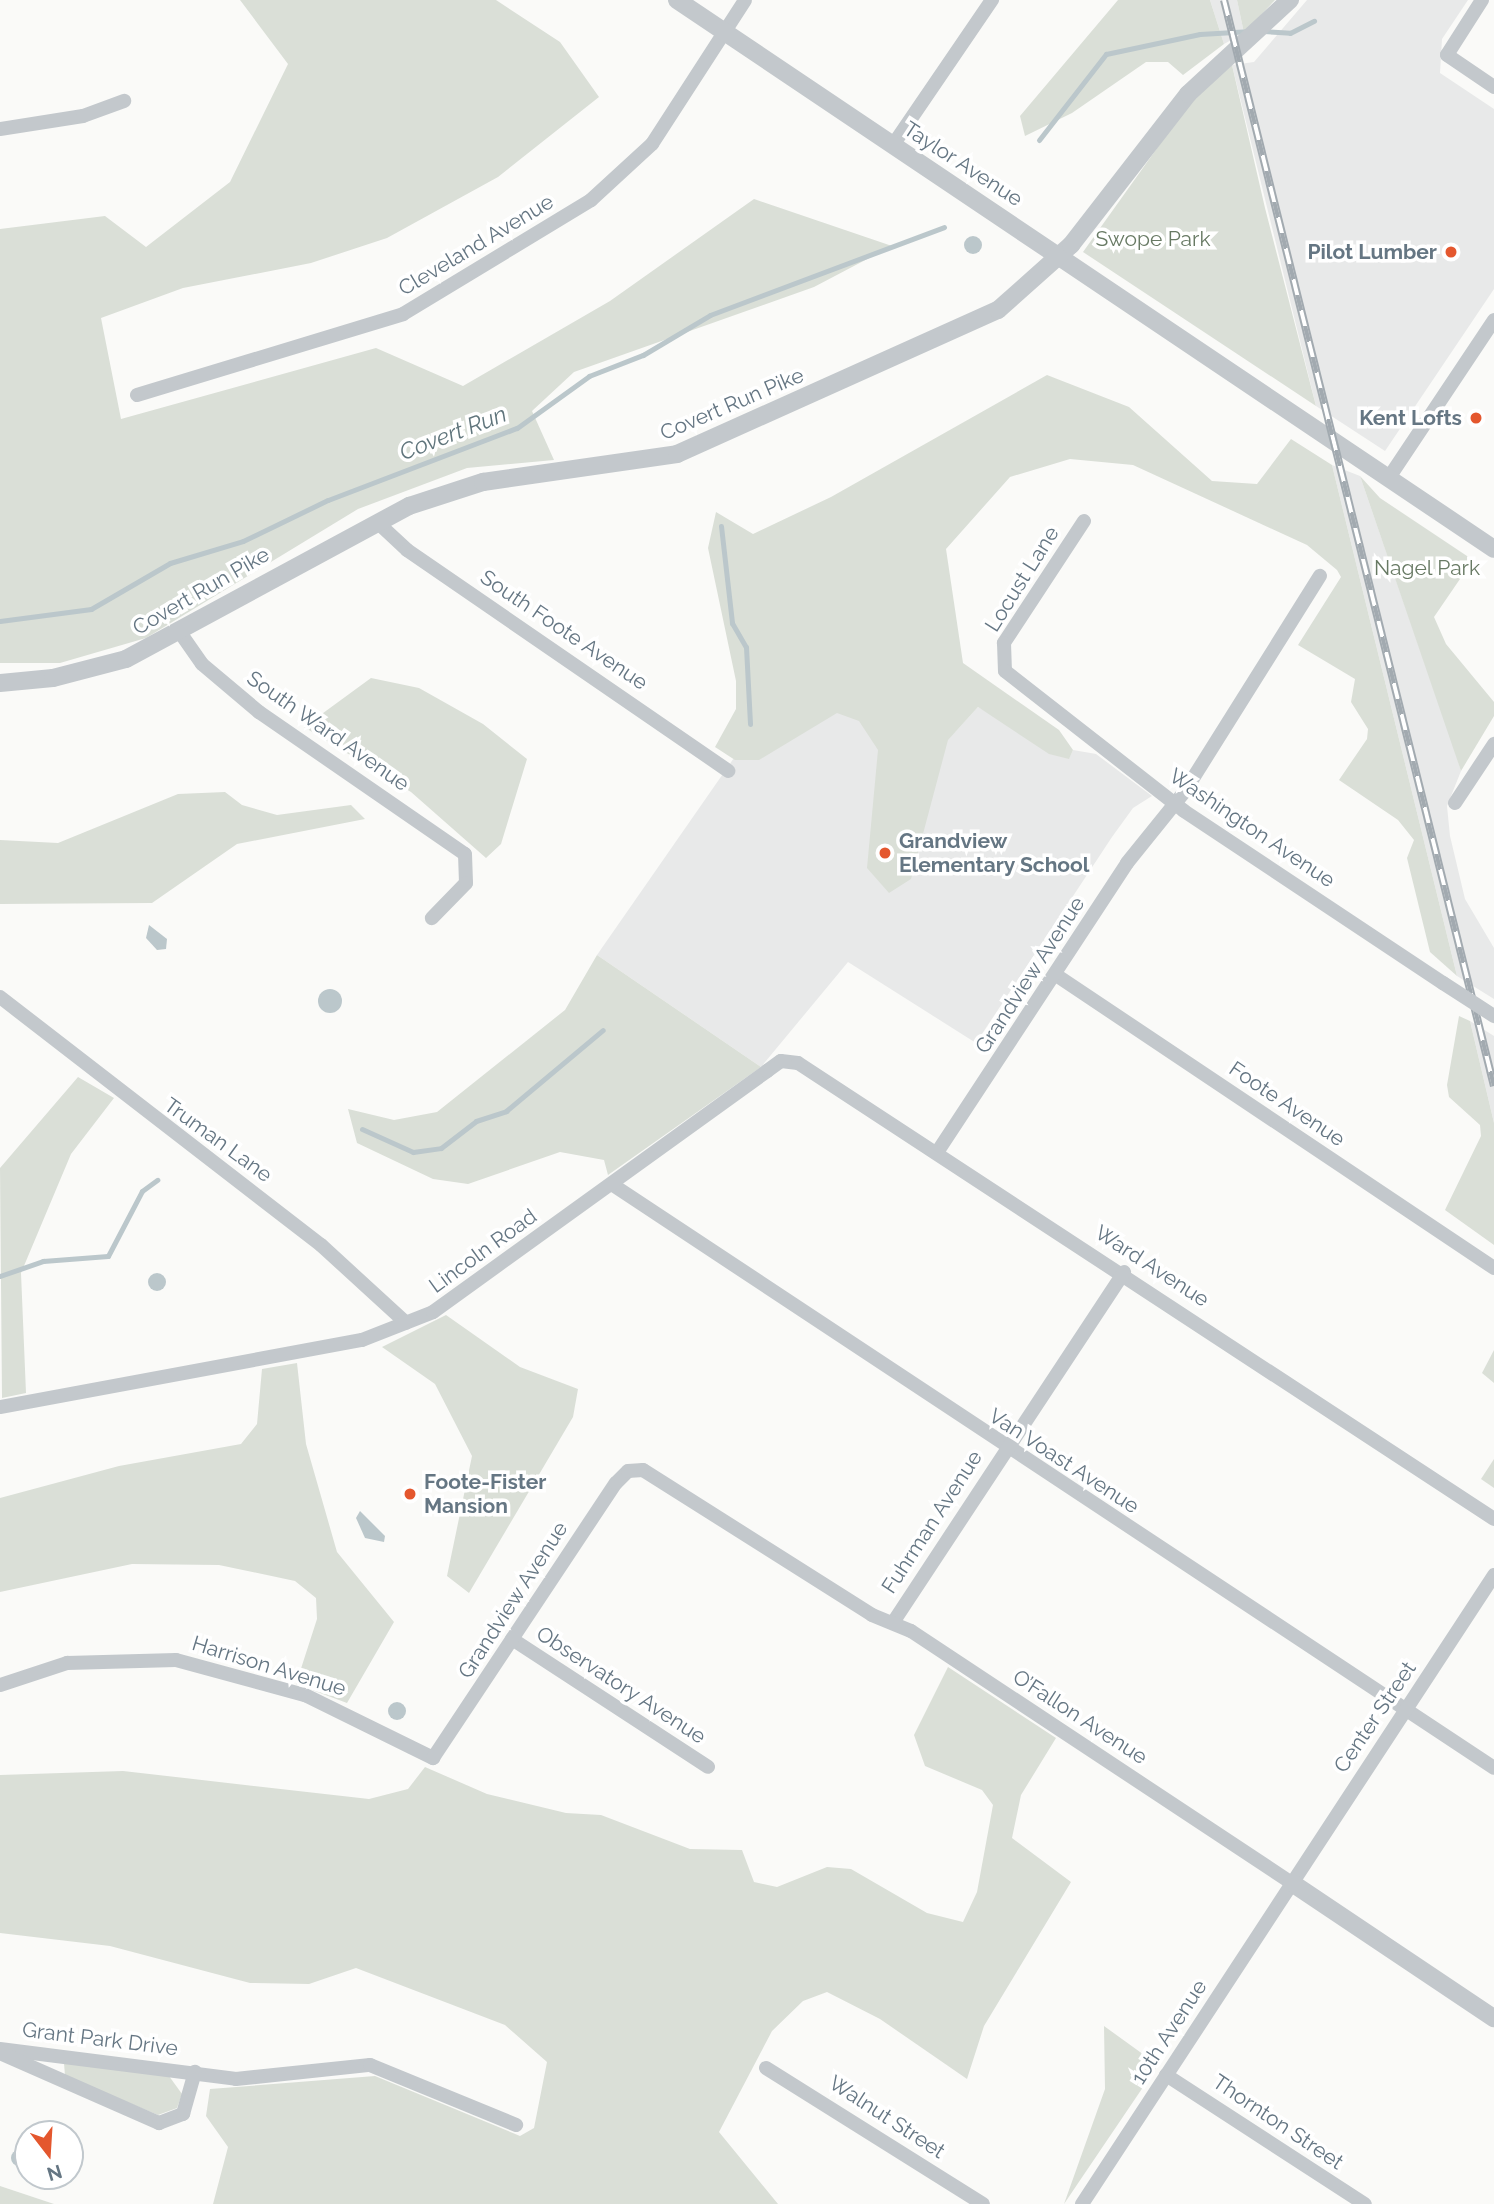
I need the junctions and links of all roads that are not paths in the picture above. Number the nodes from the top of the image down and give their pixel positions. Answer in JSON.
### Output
{"nodes":[{"id":1,"x":677,"y":0,"type":"edge"},
{"id":2,"x":745,"y":0,"type":"edge"},
{"id":3,"x":992,"y":0,"type":"edge"},
{"id":4,"x":1290,"y":0,"type":"edge"},
{"id":5,"x":1482,"y":0,"type":"edge"},
{"id":6,"x":725,"y":32,"type":"junction"},
{"id":7,"x":1494,"y":87,"type":"edge"},
{"id":8,"x":124,"y":101,"type":"dead end"},
{"id":9,"x":0,"y":129,"type":"edge"},
{"id":10,"x":893,"y":145,"type":"junction"},
{"id":11,"x":1060,"y":256,"type":"junction"},
{"id":12,"x":1494,"y":320,"type":"edge"},
{"id":13,"x":137,"y":395,"type":"dead end"},
{"id":14,"x":1388,"y":479,"type":"junction"},
{"id":15,"x":377,"y":522,"type":"junction"},
{"id":16,"x":1084,"y":522,"type":"dead end"},
{"id":17,"x":1494,"y":549,"type":"edge"},
{"id":18,"x":1320,"y":576,"type":"dead end"},
{"id":19,"x":179,"y":631,"type":"junction"},
{"id":20,"x":1002,"y":660,"type":"joint"},
{"id":21,"x":0,"y":683,"type":"edge"},
{"id":22,"x":1494,"y":744,"type":"edge"},
{"id":23,"x":728,"y":771,"type":"dead end"},
{"id":24,"x":1455,"y":803,"type":"dead end"},
{"id":25,"x":1175,"y":804,"type":"junction"},
{"id":26,"x":432,"y":918,"type":"dead end"},
{"id":27,"x":1056,"y":975,"type":"junction"},
{"id":28,"x":0,"y":997,"type":"edge"},
{"id":29,"x":1494,"y":1016,"type":"edge"},
{"id":30,"x":781,"y":1061,"type":"joint"},
{"id":31,"x":938,"y":1152,"type":"junction"},
{"id":32,"x":613,"y":1185,"type":"junction"},
{"id":33,"x":1494,"y":1268,"type":"edge"},
{"id":34,"x":1124,"y":1272,"type":"junction"},
{"id":35,"x":406,"y":1323,"type":"junction"},
{"id":36,"x":0,"y":1407,"type":"edge"},
{"id":37,"x":1004,"y":1447,"type":"junction"},
{"id":38,"x":634,"y":1469,"type":"joint"},
{"id":39,"x":1494,"y":1519,"type":"edge"},
{"id":40,"x":1494,"y":1575,"type":"edge"},
{"id":41,"x":894,"y":1621,"type":"junction"},
{"id":42,"x":512,"y":1639,"type":"junction"},
{"id":43,"x":0,"y":1685,"type":"edge"},
{"id":44,"x":1406,"y":1710,"type":"junction"},
{"id":45,"x":433,"y":1758,"type":"joint"},
{"id":46,"x":708,"y":1767,"type":"dead end"},
{"id":47,"x":1494,"y":1768,"type":"edge"},
{"id":48,"x":1292,"y":1883,"type":"junction"},
{"id":49,"x":1494,"y":2018,"type":"edge"},
{"id":50,"x":0,"y":2051,"type":"edge"},
{"id":51,"x":766,"y":2068,"type":"dead end"},
{"id":52,"x":195,"y":2072,"type":"junction"},
{"id":53,"x":1166,"y":2075,"type":"junction"},
{"id":54,"x":516,"y":2125,"type":"dead end"},
{"id":55,"x":983,"y":2204,"type":"edge"},
{"id":56,"x":1082,"y":2204,"type":"edge"},
{"id":57,"x":1365,"y":2204,"type":"edge"}],
"edges":[{"from":1,"to":6,"type":"street","name":"Taylor Avenue"},
{"from":2,"to":6,"type":"street","name":"Cleveland Avenue"},
{"from":3,"to":10,"type":"street"},
{"from":4,"to":11,"type":"street","name":"Covert Run Pike"},
{"from":5,"to":7,"type":"street"},
{"from":6,"to":10,"type":"street","name":"Taylor Avenue"},
{"from":6,"to":13,"type":"street","name":"Cleveland Avenue"},
{"from":8,"to":9,"type":"street"},
{"from":10,"to":11,"type":"street","name":"Taylor Avenue"},
{"from":11,"to":14,"type":"street","name":"Taylor Avenue"},
{"from":11,"to":15,"type":"street","name":"Covert Run Pike"},
{"from":12,"to":14,"type":"street"},
{"from":14,"to":17,"type":"street","name":"Taylor Avenue"},
{"from":15,"to":19,"type":"street","name":"Covert Run Pike"},
{"from":15,"to":23,"type":"street","name":"South Foote Avenue"},
{"from":16,"to":20,"type":"street","name":"Locust Lane"},
{"from":18,"to":25,"type":"street","name":"Grandview Avenue"},
{"from":19,"to":21,"type":"street","name":"Covert Run Pike"},
{"from":19,"to":26,"type":"street","name":"South Ward Avenue"},
{"from":20,"to":25,"type":"street","name":"Washington Avenue"},
{"from":22,"to":24,"type":"street"},
{"from":25,"to":27,"type":"street","name":"Grandview Avenue"},
{"from":25,"to":29,"type":"street","name":"Washington Avenue","bridge":true},
{"from":27,"to":31,"type":"street","name":"Grandview Avenue"},
{"from":27,"to":33,"type":"street","name":"Foote Avenue"},
{"from":28,"to":35,"type":"street","name":"Truman Lane"},
{"from":30,"to":31,"type":"street","name":"Ward Avenue"},
{"from":30,"to":32,"type":"street","name":"Lincoln Road"},
{"from":31,"to":34,"type":"street","name":"Ward Avenue"},
{"from":32,"to":35,"type":"street","name":"Lincoln Road"},
{"from":32,"to":37,"type":"street","name":"Van Voast Avenue"},
{"from":34,"to":37,"type":"street","name":"Fuhrman Avenue"},
{"from":34,"to":39,"type":"street","name":"Ward Avenue"},
{"from":35,"to":36,"type":"street","name":"Lincoln Road"},
{"from":37,"to":41,"type":"street","name":"Fuhrman Avenue"},
{"from":37,"to":44,"type":"street","name":"Van Voast Avenue"},
{"from":38,"to":41,"type":"street","name":"O’Fallon Avenue"},
{"from":38,"to":42,"type":"street","name":"Grandview Avenue"},
{"from":40,"to":44,"type":"street","name":"Center Street"},
{"from":41,"to":48,"type":"street","name":"O’Fallon Avenue"},
{"from":42,"to":45,"type":"street","name":"Grandview Avenue"},
{"from":42,"to":46,"type":"street","name":"Observatory Avenue"},
{"from":43,"to":45,"type":"street","name":"Harrison Avenue"},
{"from":44,"to":47,"type":"street","name":"Van Voast Avenue"},
{"from":44,"to":48,"type":"street","name":"Center Street"},
{"from":48,"to":49,"type":"street","name":"O’Fallon Avenue"},
{"from":48,"to":53,"type":"street","name":"10th Avenue"},
{"from":50,"to":52,"type":"street","name":"Grant Park Drive"},
{"from":50,"to":52,"type":"street","name":"Grant Park Drive"},
{"from":51,"to":55,"type":"street","name":"Walnut Street"},
{"from":52,"to":54,"type":"street","name":"Grant Park Drive"},
{"from":53,"to":56,"type":"street","name":"10th Avenue"},
{"from":53,"to":57,"type":"street","name":"Thornton Street"}]}
